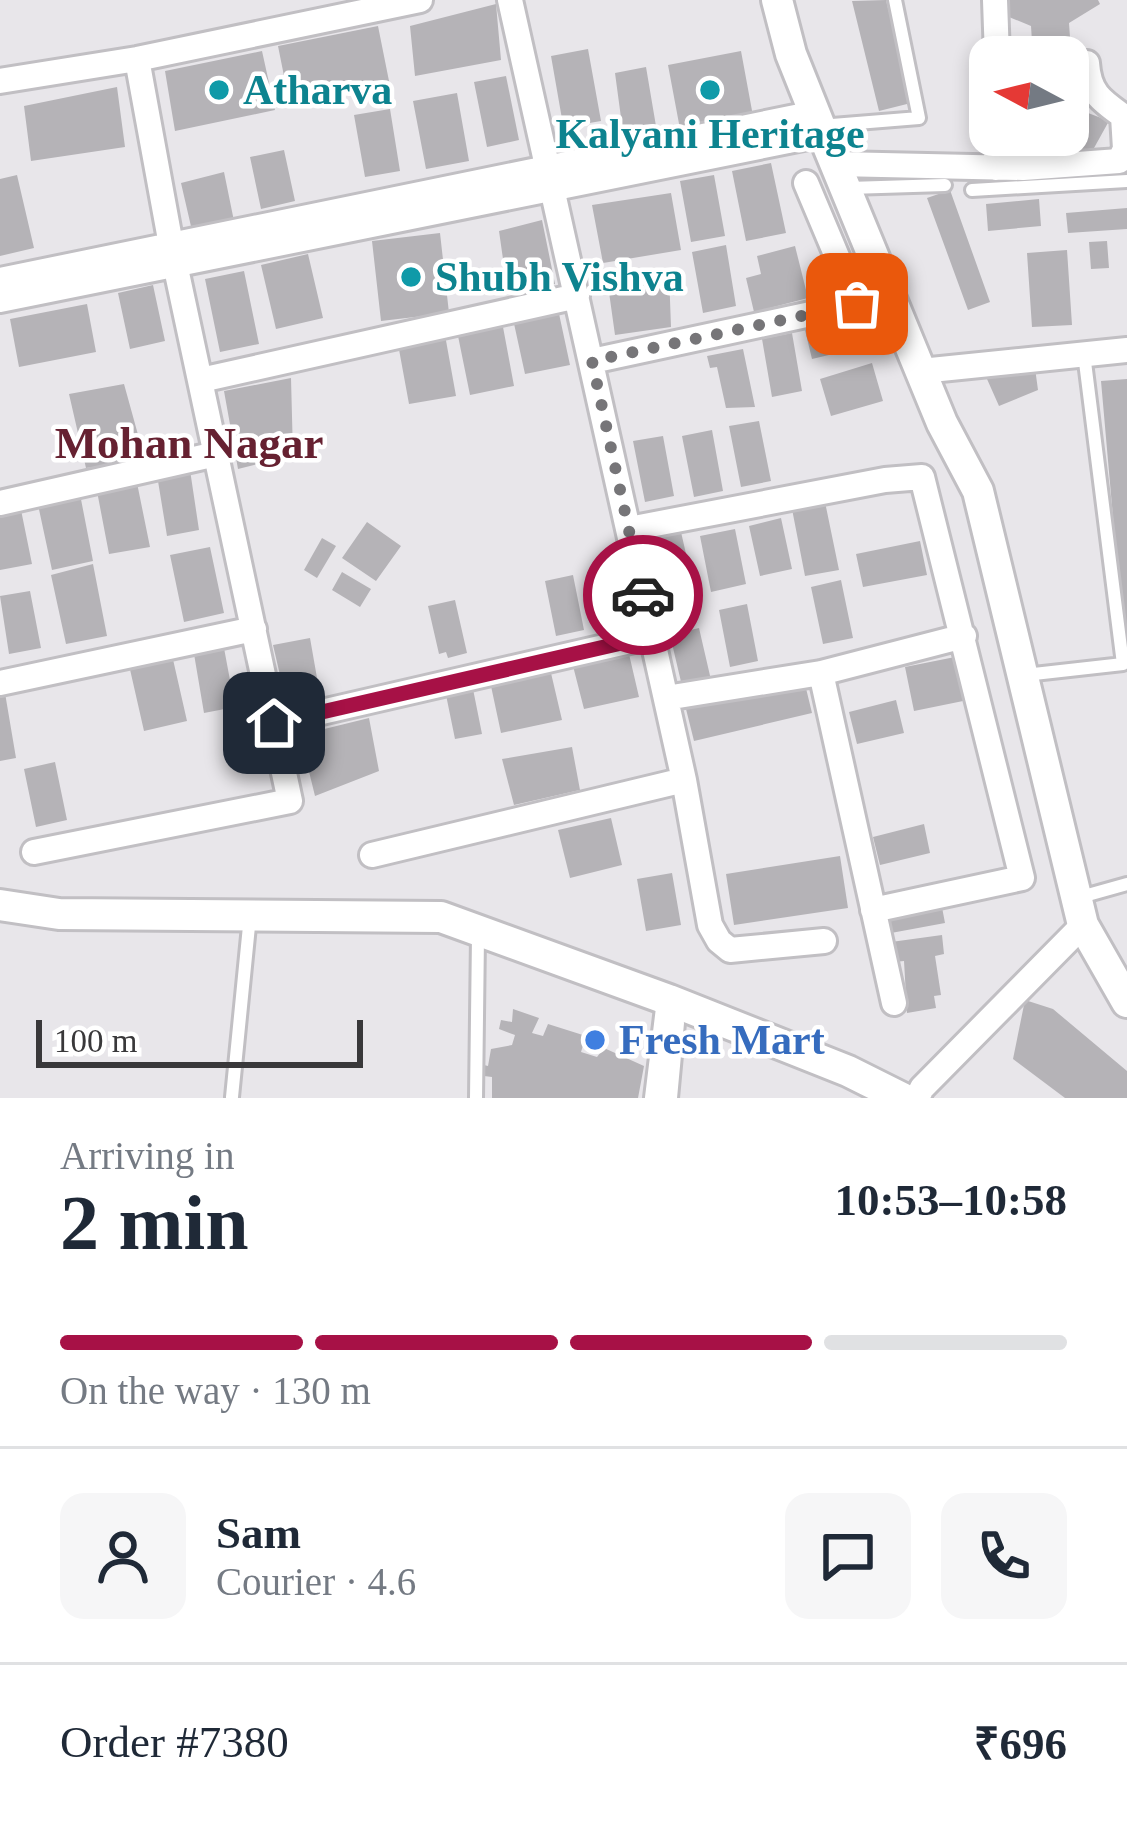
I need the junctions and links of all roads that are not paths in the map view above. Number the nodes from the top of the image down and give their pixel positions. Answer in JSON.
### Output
{"nodes":[{"id":1,"x":420,"y":0,"type":"edge"},
{"id":2,"x":510,"y":0,"type":"edge"},
{"id":3,"x":777,"y":0,"type":"edge"},
{"id":4,"x":895,"y":0,"type":"edge"},
{"id":5,"x":994,"y":0,"type":"edge"},
{"id":6,"x":996,"y":36,"type":"edge"},
{"id":7,"x":137,"y":59,"type":"junction"},
{"id":8,"x":0,"y":81,"type":"edge"},
{"id":9,"x":1089,"y":83,"type":"edge"},
{"id":10,"x":819,"y":124,"type":"junction"},
{"id":11,"x":997,"y":156,"type":"edge"},
{"id":12,"x":996,"y":168,"type":"junction"},
{"id":13,"x":842,"y":176,"type":"junction"},
{"id":14,"x":551,"y":178,"type":"junction"},
{"id":15,"x":1127,"y":181,"type":"edge"},
{"id":16,"x":806,"y":183,"type":"dead end"},
{"id":17,"x":945,"y":185,"type":"dead end"},
{"id":18,"x":972,"y":190,"type":"dead end"},
{"id":19,"x":174,"y":255,"type":"junction"},
{"id":20,"x":0,"y":280,"type":"edge"},
{"id":21,"x":578,"y":296,"type":"junction"},
{"id":22,"x":0,"y":300,"type":"edge"},
{"id":23,"x":1127,"y":350,"type":"edge"},
{"id":24,"x":1084,"y":355,"type":"junction"},
{"id":25,"x":592,"y":361,"type":"junction"},
{"id":26,"x":921,"y":371,"type":"junction"},
{"id":27,"x":201,"y":380,"type":"junction"},
{"id":28,"x":216,"y":454,"type":"junction"},
{"id":29,"x":0,"y":503,"type":"edge"},
{"id":30,"x":629,"y":529,"type":"junction"},
{"id":31,"x":254,"y":629,"type":"junction"},
{"id":32,"x":652,"y":636,"type":"junction"},
{"id":33,"x":964,"y":636,"type":"junction"},
{"id":34,"x":821,"y":673,"type":"junction"},
{"id":35,"x":1024,"y":675,"type":"junction"},
{"id":36,"x":0,"y":683,"type":"edge"},
{"id":37,"x":666,"y":698,"type":"junction"},
{"id":38,"x":274,"y":723,"type":"junction"},
{"id":39,"x":684,"y":780,"type":"junction"},
{"id":40,"x":34,"y":852,"type":"dead end"},
{"id":41,"x":373,"y":855,"type":"dead end"},
{"id":42,"x":1127,"y":884,"type":"edge"},
{"id":43,"x":0,"y":905,"type":"edge"},
{"id":44,"x":874,"y":910,"type":"junction"},
{"id":45,"x":1079,"y":911,"type":"junction"},
{"id":46,"x":250,"y":915,"type":"junction"},
{"id":47,"x":477,"y":928,"type":"junction"},
{"id":48,"x":824,"y":941,"type":"dead end"},
{"id":49,"x":674,"y":1002,"type":"junction"},
{"id":50,"x":1127,"y":1002,"type":"edge"},
{"id":51,"x":894,"y":1003,"type":"dead end"},
{"id":52,"x":232,"y":1096,"type":"edge"},
{"id":53,"x":476,"y":1098,"type":"edge"},
{"id":54,"x":657,"y":1098,"type":"edge"},
{"id":55,"x":670,"y":1098,"type":"edge"},
{"id":56,"x":902,"y":1098,"type":"edge"},
{"id":57,"x":917,"y":1098,"type":"edge"}],
"edges":[{"from":1,"to":7,"type":"street"},
{"from":2,"to":14,"type":"street"},
{"from":3,"to":10,"type":"street"},
{"from":4,"to":10,"type":"lane"},
{"from":5,"to":6,"type":"street"},
{"from":7,"to":8,"type":"street"},
{"from":7,"to":19,"type":"street"},
{"from":9,"to":12,"type":"street"},
{"from":10,"to":13,"type":"street"},
{"from":10,"to":14,"type":"street"},
{"from":11,"to":12,"type":"street"},
{"from":12,"to":13,"type":"street"},
{"from":13,"to":17,"type":"lane"},
{"from":13,"to":26,"type":"street"},
{"from":14,"to":19,"type":"street"},
{"from":14,"to":21,"type":"street"},
{"from":15,"to":18,"type":"lane"},
{"from":16,"to":25,"type":"street"},
{"from":19,"to":20,"type":"street"},
{"from":19,"to":22,"type":"street"},
{"from":19,"to":27,"type":"street"},
{"from":21,"to":25,"type":"street"},
{"from":21,"to":27,"type":"street"},
{"from":23,"to":24,"type":"street"},
{"from":24,"to":26,"type":"street"},
{"from":24,"to":35,"type":"lane"},
{"from":25,"to":30,"type":"street"},
{"from":26,"to":35,"type":"street"},
{"from":27,"to":28,"type":"street"},
{"from":28,"to":29,"type":"street"},
{"from":28,"to":31,"type":"street"},
{"from":30,"to":32,"type":"street"},
{"from":30,"to":33,"type":"street"},
{"from":31,"to":36,"type":"street"},
{"from":31,"to":38,"type":"street"},
{"from":32,"to":37,"type":"street"},
{"from":32,"to":38,"type":"street"},
{"from":33,"to":34,"type":"street"},
{"from":33,"to":44,"type":"street"},
{"from":34,"to":37,"type":"street"},
{"from":34,"to":44,"type":"street"},
{"from":35,"to":45,"type":"street"},
{"from":37,"to":39,"type":"street"},
{"from":38,"to":40,"type":"street"},
{"from":39,"to":41,"type":"street"},
{"from":39,"to":48,"type":"street"},
{"from":42,"to":45,"type":"lane"},
{"from":43,"to":46,"type":"street"},
{"from":44,"to":51,"type":"street"},
{"from":45,"to":50,"type":"street"},
{"from":45,"to":57,"type":"street"},
{"from":46,"to":47,"type":"street"},
{"from":46,"to":52,"type":"lane"},
{"from":47,"to":49,"type":"street"},
{"from":47,"to":53,"type":"lane"},
{"from":49,"to":54,"type":"street"},
{"from":49,"to":55,"type":"lane"},
{"from":49,"to":56,"type":"street"}]}
